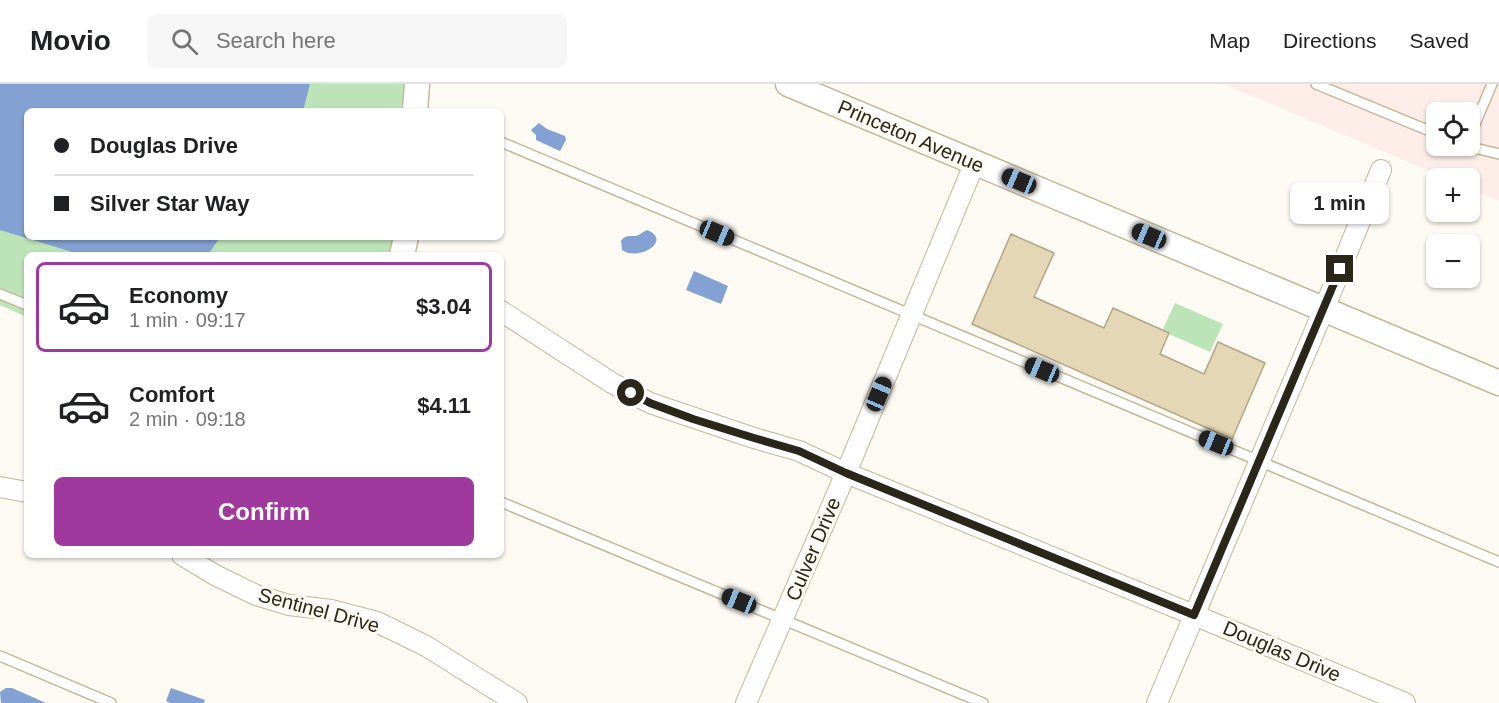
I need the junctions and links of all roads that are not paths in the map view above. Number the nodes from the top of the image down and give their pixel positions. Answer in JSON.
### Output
{"nodes":[{"id":1,"x":788,"y":84,"type":"edge"},
{"id":2,"x":1316,"y":84,"type":"edge"},
{"id":3,"x":1492,"y":84,"type":"edge"},
{"id":4,"x":1480,"y":112,"type":"edge"},
{"id":5,"x":1426,"y":129,"type":"edge"},
{"id":6,"x":504,"y":143,"type":"edge"},
{"id":7,"x":1480,"y":149,"type":"edge"},
{"id":8,"x":1499,"y":154,"type":"edge"},
{"id":9,"x":975,"y":162,"type":"junction"},
{"id":10,"x":1381,"y":170,"type":"dead end"},
{"id":11,"x":0,"y":294,"type":"edge"},
{"id":12,"x":24,"y":304,"type":"edge"},
{"id":13,"x":1324,"y":309,"type":"junction"},
{"id":14,"x":504,"y":313,"type":"edge"},
{"id":15,"x":912,"y":315,"type":"junction"},
{"id":16,"x":1499,"y":383,"type":"edge"},
{"id":17,"x":1259,"y":461,"type":"junction"},
{"id":18,"x":846,"y":473,"type":"junction"},
{"id":19,"x":0,"y":487,"type":"edge"},
{"id":20,"x":24,"y":491,"type":"edge"},
{"id":21,"x":504,"y":503,"type":"edge"},
{"id":22,"x":187,"y":558,"type":"edge"},
{"id":23,"x":1499,"y":562,"type":"edge"},
{"id":24,"x":1194,"y":615,"type":"junction"},
{"id":25,"x":782,"y":619,"type":"junction"},
{"id":26,"x":0,"y":656,"type":"edge"},
{"id":27,"x":111,"y":703,"type":"edge"},
{"id":28,"x":517,"y":703,"type":"edge"},
{"id":29,"x":746,"y":703,"type":"edge"},
{"id":30,"x":983,"y":703,"type":"edge"},
{"id":31,"x":1157,"y":703,"type":"edge"},
{"id":32,"x":1405,"y":703,"type":"edge"}],
"edges":[{"from":1,"to":9,"type":"street","name":"Princeton Avenue"},
{"from":2,"to":5,"type":"lane"},
{"from":3,"to":4,"type":"lane"},
{"from":6,"to":15,"type":"lane"},
{"from":7,"to":8,"type":"lane"},
{"from":9,"to":13,"type":"street","name":"Princeton Avenue"},
{"from":9,"to":15,"type":"street","name":"Culver Drive"},
{"from":10,"to":13,"type":"street"},
{"from":11,"to":12,"type":"lane"},
{"from":13,"to":16,"type":"street","name":"Princeton Avenue"},
{"from":13,"to":17,"type":"street"},
{"from":14,"to":18,"type":"street","name":"Douglas Drive"},
{"from":15,"to":17,"type":"lane"},
{"from":15,"to":18,"type":"street","name":"Culver Drive"},
{"from":17,"to":23,"type":"lane"},
{"from":17,"to":24,"type":"street"},
{"from":18,"to":24,"type":"street","name":"Douglas Drive"},
{"from":18,"to":25,"type":"street","name":"Culver Drive"},
{"from":19,"to":20,"type":"street"},
{"from":21,"to":25,"type":"lane"},
{"from":22,"to":28,"type":"street","name":"Sentinel Drive"},
{"from":24,"to":31,"type":"street"},
{"from":24,"to":32,"type":"street","name":"Douglas Drive"},
{"from":25,"to":29,"type":"street","name":"Culver Drive"},
{"from":25,"to":30,"type":"lane"},
{"from":26,"to":27,"type":"lane"}]}
